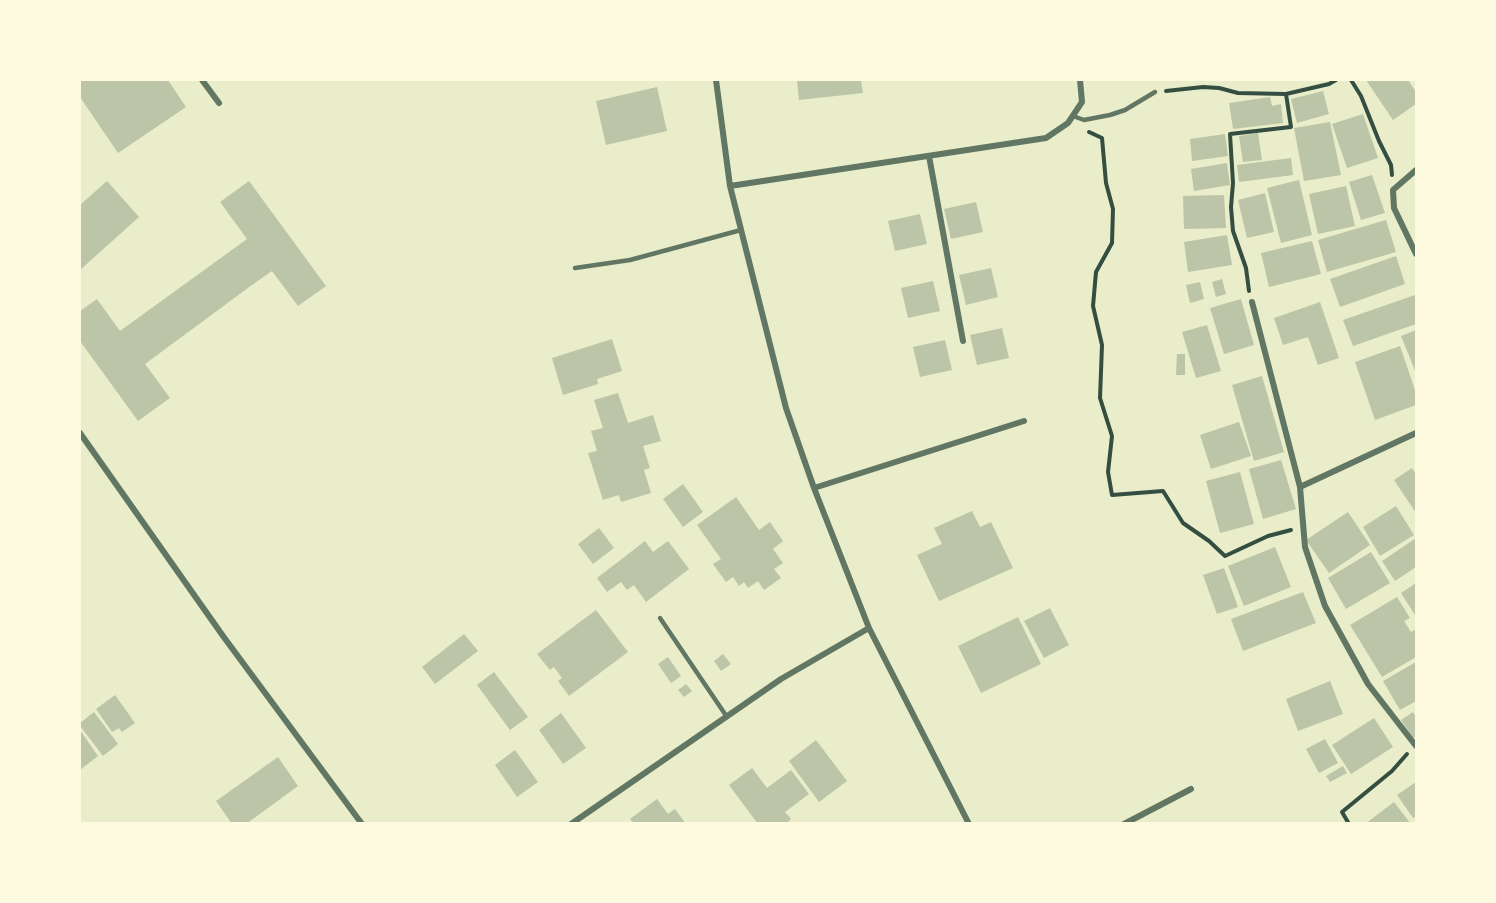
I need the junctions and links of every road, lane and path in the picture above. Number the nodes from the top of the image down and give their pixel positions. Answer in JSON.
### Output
{"nodes":[{"id":1,"x":202,"y":80,"type":"edge"},
{"id":2,"x":716,"y":80,"type":"edge"},
{"id":3,"x":1080,"y":80,"type":"edge"},
{"id":4,"x":1335,"y":80,"type":"edge"},
{"id":5,"x":1351,"y":80,"type":"edge"},
{"id":6,"x":1155,"y":92,"type":"joint"},
{"id":7,"x":1286,"y":94,"type":"junction"},
{"id":8,"x":219,"y":103,"type":"dead end"},
{"id":9,"x":1070,"y":119,"type":"junction"},
{"id":10,"x":929,"y":156,"type":"junction"},
{"id":11,"x":1416,"y":170,"type":"edge"},
{"id":12,"x":730,"y":186,"type":"junction"},
{"id":13,"x":1393,"y":190,"type":"junction"},
{"id":14,"x":741,"y":230,"type":"junction"},
{"id":15,"x":1416,"y":254,"type":"edge"},
{"id":16,"x":575,"y":268,"type":"dead end"},
{"id":17,"x":1252,"y":302,"type":"joint"},
{"id":18,"x":963,"y":341,"type":"dead end"},
{"id":19,"x":1024,"y":421,"type":"dead end"},
{"id":20,"x":80,"y":433,"type":"edge"},
{"id":21,"x":1416,"y":433,"type":"edge"},
{"id":22,"x":1300,"y":487,"type":"junction"},
{"id":23,"x":814,"y":488,"type":"junction"},
{"id":24,"x":1304,"y":527,"type":"junction"},
{"id":25,"x":660,"y":618,"type":"dead end"},
{"id":26,"x":869,"y":628,"type":"junction"},
{"id":27,"x":727,"y":717,"type":"junction"},
{"id":28,"x":1416,"y":745,"type":"edge"},
{"id":29,"x":1191,"y":789,"type":"dead end"},
{"id":30,"x":362,"y":824,"type":"edge"},
{"id":31,"x":571,"y":824,"type":"edge"},
{"id":32,"x":969,"y":824,"type":"edge"},
{"id":33,"x":1124,"y":824,"type":"edge"},
{"id":34,"x":1349,"y":824,"type":"edge"}],
"edges":[{"from":1,"to":8,"type":"street"},
{"from":2,"to":12,"type":"street"},
{"from":3,"to":9,"type":"street"},
{"from":4,"to":7,"type":"path"},
{"from":5,"to":13,"type":"path"},
{"from":6,"to":7,"type":"path"},
{"from":6,"to":9,"type":"lane"},
{"from":7,"to":17,"type":"path"},
{"from":9,"to":10,"type":"street"},
{"from":9,"to":24,"type":"path"},
{"from":10,"to":12,"type":"street"},
{"from":10,"to":18,"type":"street"},
{"from":11,"to":13,"type":"street"},
{"from":12,"to":14,"type":"street"},
{"from":13,"to":15,"type":"street"},
{"from":14,"to":16,"type":"lane"},
{"from":14,"to":23,"type":"street"},
{"from":17,"to":22,"type":"street"},
{"from":19,"to":23,"type":"street"},
{"from":20,"to":30,"type":"street"},
{"from":21,"to":22,"type":"street"},
{"from":22,"to":24,"type":"street"},
{"from":23,"to":26,"type":"street"},
{"from":24,"to":28,"type":"street"},
{"from":25,"to":27,"type":"lane"},
{"from":26,"to":27,"type":"street"},
{"from":26,"to":32,"type":"street"},
{"from":27,"to":31,"type":"street"},
{"from":28,"to":34,"type":"path"},
{"from":29,"to":33,"type":"street"}]}
